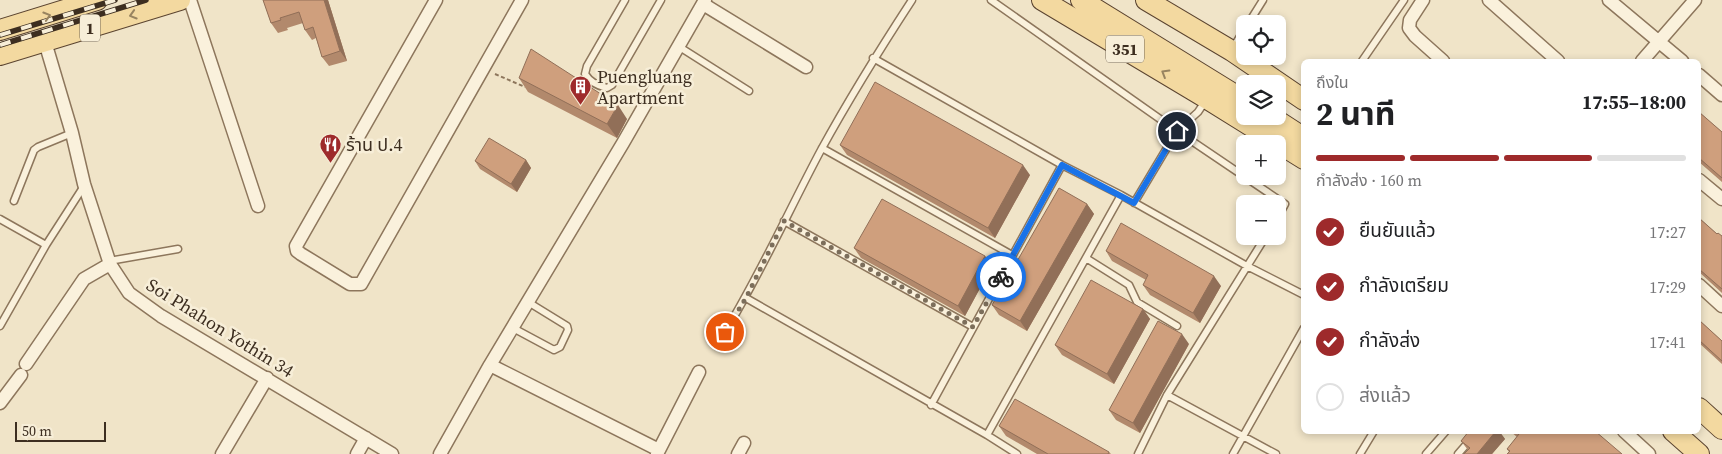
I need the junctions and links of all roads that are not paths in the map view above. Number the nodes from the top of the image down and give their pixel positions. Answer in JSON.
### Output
{"nodes":[{"id":1,"x":94,"y":0,"type":"edge"},
{"id":2,"x":180,"y":0,"type":"edge"},
{"id":3,"x":190,"y":0,"type":"edge"},
{"id":4,"x":436,"y":0,"type":"edge"},
{"id":5,"x":522,"y":0,"type":"edge"},
{"id":6,"x":625,"y":0,"type":"edge"},
{"id":7,"x":661,"y":0,"type":"edge"},
{"id":8,"x":912,"y":0,"type":"edge"},
{"id":9,"x":991,"y":0,"type":"edge"},
{"id":10,"x":1042,"y":0,"type":"edge"},
{"id":11,"x":1081,"y":0,"type":"edge"},
{"id":12,"x":1107,"y":0,"type":"edge"},
{"id":13,"x":1146,"y":0,"type":"edge"},
{"id":14,"x":1263,"y":0,"type":"edge"},
{"id":15,"x":1404,"y":0,"type":"edge"},
{"id":16,"x":1423,"y":0,"type":"edge"},
{"id":17,"x":1488,"y":0,"type":"edge"},
{"id":18,"x":1609,"y":0,"type":"edge"},
{"id":19,"x":1695,"y":0,"type":"edge"},
{"id":20,"x":704,"y":2,"type":"edge"},
{"id":21,"x":70,"y":4,"type":"edge"},
{"id":22,"x":1254,"y":15,"type":"edge"},
{"id":23,"x":0,"y":30,"type":"edge"},
{"id":24,"x":1658,"y":41,"type":"junction"},
{"id":25,"x":45,"y":42,"type":"junction"},
{"id":26,"x":1236,"y":44,"type":"edge"},
{"id":27,"x":678,"y":46,"type":"junction"},
{"id":28,"x":1232,"y":51,"type":"junction"},
{"id":29,"x":0,"y":55,"type":"edge"},
{"id":30,"x":874,"y":58,"type":"junction"},
{"id":31,"x":1363,"y":59,"type":"edge"},
{"id":32,"x":1441,"y":59,"type":"edge"},
{"id":33,"x":1556,"y":59,"type":"edge"},
{"id":34,"x":1644,"y":59,"type":"edge"},
{"id":35,"x":1680,"y":59,"type":"edge"},
{"id":36,"x":806,"y":67,"type":"dead end"},
{"id":37,"x":1701,"y":78,"type":"edge"},
{"id":38,"x":1236,"y":79,"type":"edge"},
{"id":39,"x":749,"y":91,"type":"dead end"},
{"id":40,"x":1236,"y":95,"type":"edge"},
{"id":41,"x":1722,"y":95,"type":"edge"},
{"id":42,"x":1207,"y":98,"type":"junction"},
{"id":43,"x":1301,"y":98,"type":"edge"},
{"id":44,"x":1286,"y":110,"type":"edge"},
{"id":45,"x":1301,"y":120,"type":"edge"},
{"id":46,"x":1284,"y":125,"type":"edge"},
{"id":47,"x":1177,"y":131,"type":"junction"},
{"id":48,"x":72,"y":133,"type":"junction"},
{"id":49,"x":1301,"y":136,"type":"edge"},
{"id":50,"x":822,"y":148,"type":"junction"},
{"id":51,"x":1301,"y":156,"type":"edge"},
{"id":52,"x":1062,"y":165,"type":"junction"},
{"id":53,"x":1701,"y":182,"type":"edge"},
{"id":54,"x":84,"y":184,"type":"junction"},
{"id":55,"x":1121,"y":195,"type":"junction"},
{"id":56,"x":1273,"y":195,"type":"edge"},
{"id":57,"x":1722,"y":199,"type":"edge"},
{"id":58,"x":14,"y":201,"type":"dead end"},
{"id":59,"x":1134,"y":203,"type":"junction"},
{"id":60,"x":258,"y":206,"type":"dead end"},
{"id":61,"x":0,"y":218,"type":"edge"},
{"id":62,"x":784,"y":221,"type":"junction"},
{"id":63,"x":46,"y":245,"type":"junction"},
{"id":64,"x":1260,"y":245,"type":"edge"},
{"id":65,"x":178,"y":249,"type":"dead end"},
{"id":66,"x":1012,"y":255,"type":"junction"},
{"id":67,"x":1086,"y":258,"type":"junction"},
{"id":68,"x":110,"y":263,"type":"junction"},
{"id":69,"x":1247,"y":266,"type":"junction"},
{"id":70,"x":1701,"y":288,"type":"edge"},
{"id":71,"x":1301,"y":293,"type":"edge"},
{"id":72,"x":746,"y":298,"type":"junction"},
{"id":73,"x":528,"y":302,"type":"junction"},
{"id":74,"x":1722,"y":306,"type":"edge"},
{"id":75,"x":3,"y":314,"type":"edge"},
{"id":76,"x":0,"y":326,"type":"edge"},
{"id":77,"x":1177,"y":326,"type":"dead end"},
{"id":78,"x":973,"y":327,"type":"junction"},
{"id":79,"x":513,"y":328,"type":"junction"},
{"id":80,"x":725,"y":332,"type":"dead end"},
{"id":81,"x":1301,"y":333,"type":"edge"},
{"id":82,"x":490,"y":365,"type":"junction"},
{"id":83,"x":699,"y":372,"type":"dead end"},
{"id":84,"x":267,"y":378,"type":"junction"},
{"id":85,"x":1167,"y":395,"type":"junction"},
{"id":86,"x":0,"y":403,"type":"edge"},
{"id":87,"x":932,"y":405,"type":"junction"},
{"id":88,"x":1701,"y":410,"type":"edge"},
{"id":89,"x":1722,"y":429,"type":"edge"},
{"id":90,"x":1372,"y":434,"type":"edge"},
{"id":91,"x":1443,"y":434,"type":"edge"},
{"id":92,"x":1475,"y":434,"type":"edge"},
{"id":93,"x":1627,"y":434,"type":"edge"},
{"id":94,"x":1676,"y":434,"type":"edge"},
{"id":95,"x":987,"y":436,"type":"junction"},
{"id":96,"x":1242,"y":436,"type":"junction"},
{"id":97,"x":366,"y":438,"type":"junction"},
{"id":98,"x":658,"y":452,"type":"edge"},
{"id":99,"x":222,"y":454,"type":"edge"},
{"id":100,"x":357,"y":454,"type":"edge"},
{"id":101,"x":392,"y":454,"type":"edge"},
{"id":102,"x":440,"y":454,"type":"edge"},
{"id":103,"x":1017,"y":454,"type":"edge"},
{"id":104,"x":1138,"y":454,"type":"edge"},
{"id":105,"x":1233,"y":454,"type":"edge"},
{"id":106,"x":1276,"y":454,"type":"edge"},
{"id":107,"x":1360,"y":454,"type":"edge"},
{"id":108,"x":1426,"y":454,"type":"edge"},
{"id":109,"x":1458,"y":454,"type":"edge"},
{"id":110,"x":1648,"y":454,"type":"edge"},
{"id":111,"x":1698,"y":454,"type":"edge"}],
"edges":[{"from":1,"to":21,"type":"main road","number":"1"},
{"from":2,"to":25,"type":"main road","number":"1","one_way":true},
{"from":3,"to":60,"type":"street"},
{"from":4,"to":5,"type":"street"},
{"from":6,"to":7,"type":"lane"},
{"from":8,"to":30,"type":"lane"},
{"from":9,"to":47,"type":"lane"},
{"from":42,"to":10,"type":"main road","number":"351","one_way":true},
{"from":11,"to":40,"type":"main road"},
{"from":12,"to":38,"type":"main road"},
{"from":13,"to":28,"type":"main road"},
{"from":14,"to":22,"type":"lane"},
{"from":15,"to":31,"type":"lane"},
{"from":16,"to":32,"type":"street"},
{"from":17,"to":33,"type":"street"},
{"from":18,"to":24,"type":"street"},
{"from":19,"to":24,"type":"street"},
{"from":20,"to":27,"type":"street"},
{"from":20,"to":36,"type":"street"},
{"from":23,"to":21,"type":"main road","number":"1","one_way":true},
{"from":24,"to":34,"type":"street"},
{"from":24,"to":35,"type":"street"},
{"from":25,"to":29,"type":"main road","number":"1"},
{"from":25,"to":48,"type":"street","name":"Soi Phahon Yothin 34"},
{"from":26,"to":28,"type":"lane"},
{"from":27,"to":39,"type":"lane"},
{"from":27,"to":73,"type":"street"},
{"from":28,"to":43,"type":"main road"},
{"from":30,"to":50,"type":"lane"},
{"from":30,"to":52,"type":"lane"},
{"from":37,"to":41,"type":"street"},
{"from":42,"to":47,"type":"lane"},
{"from":42,"to":51,"type":"main road","number":"351"},
{"from":44,"to":45,"type":"main road"},
{"from":46,"to":49,"type":"main road"},
{"from":47,"to":56,"type":"lane"},
{"from":47,"to":59,"type":"lane"},
{"from":48,"to":54,"type":"street","name":"Soi Phahon Yothin 34"},
{"from":48,"to":58,"type":"lane"},
{"from":50,"to":62,"type":"lane"},
{"from":50,"to":66,"type":"lane"},
{"from":52,"to":55,"type":"lane"},
{"from":52,"to":66,"type":"lane"},
{"from":53,"to":57,"type":"street"},
{"from":54,"to":63,"type":"lane"},
{"from":54,"to":68,"type":"street","name":"Soi Phahon Yothin 34"},
{"from":55,"to":59,"type":"lane"},
{"from":55,"to":67,"type":"lane"},
{"from":59,"to":69,"type":"lane"},
{"from":61,"to":63,"type":"lane"},
{"from":62,"to":72,"type":"lane"},
{"from":62,"to":78,"type":"lane"},
{"from":63,"to":75,"type":"lane"},
{"from":64,"to":69,"type":"lane"},
{"from":65,"to":68,"type":"lane"},
{"from":66,"to":78,"type":"lane"},
{"from":67,"to":77,"type":"lane"},
{"from":67,"to":95,"type":"lane"},
{"from":68,"to":84,"type":"street","name":"Soi Phahon Yothin 34"},
{"from":68,"to":86,"type":"street"},
{"from":69,"to":71,"type":"lane"},
{"from":69,"to":85,"type":"lane"},
{"from":70,"to":74,"type":"street"},
{"from":72,"to":80,"type":"lane"},
{"from":72,"to":87,"type":"lane"},
{"from":73,"to":79,"type":"street"},
{"from":73,"to":79,"type":"lane"},
{"from":75,"to":76,"type":"lane"},
{"from":78,"to":87,"type":"lane"},
{"from":79,"to":82,"type":"street"},
{"from":81,"to":96,"type":"lane"},
{"from":82,"to":98,"type":"street"},
{"from":82,"to":102,"type":"street"},
{"from":83,"to":98,"type":"street"},
{"from":84,"to":97,"type":"street","name":"Soi Phahon Yothin 34"},
{"from":84,"to":99,"type":"street"},
{"from":85,"to":96,"type":"lane"},
{"from":85,"to":104,"type":"lane"},
{"from":87,"to":95,"type":"lane"},
{"from":88,"to":89,"type":"main road"},
{"from":90,"to":107,"type":"lane"},
{"from":91,"to":108,"type":"lane"},
{"from":92,"to":109,"type":"lane"},
{"from":93,"to":110,"type":"street"},
{"from":94,"to":111,"type":"main road"},
{"from":95,"to":103,"type":"lane"},
{"from":96,"to":105,"type":"lane"},
{"from":96,"to":106,"type":"lane"},
{"from":97,"to":100,"type":"street"},
{"from":97,"to":101,"type":"street","name":"Soi Phahon Yothin 34"}]}
